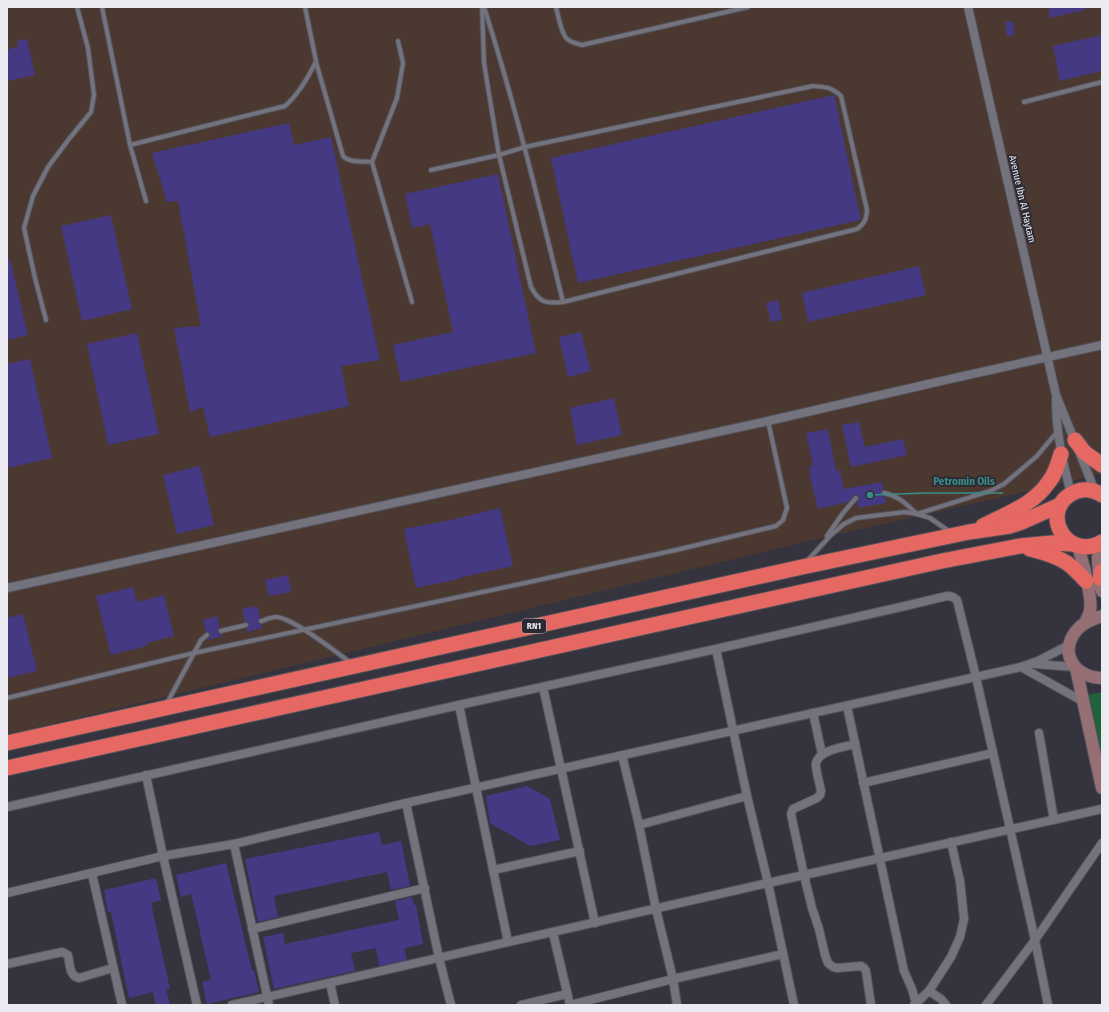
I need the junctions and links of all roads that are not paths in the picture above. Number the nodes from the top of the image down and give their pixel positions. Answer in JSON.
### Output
{"nodes":[{"id":1,"x":77,"y":7,"type":"edge"},
{"id":2,"x":102,"y":7,"type":"edge"},
{"id":3,"x":305,"y":7,"type":"edge"},
{"id":4,"x":483,"y":7,"type":"edge"},
{"id":5,"x":556,"y":7,"type":"edge"},
{"id":6,"x":748,"y":7,"type":"edge"},
{"id":7,"x":968,"y":7,"type":"edge"},
{"id":8,"x":398,"y":42,"type":"dead end"},
{"id":9,"x":316,"y":61,"type":"junction"},
{"id":10,"x":1102,"y":82,"type":"edge"},
{"id":11,"x":1024,"y":102,"type":"dead end"},
{"id":12,"x":130,"y":146,"type":"junction"},
{"id":13,"x":525,"y":147,"type":"junction"},
{"id":14,"x":499,"y":155,"type":"junction"},
{"id":15,"x":372,"y":162,"type":"junction"},
{"id":16,"x":431,"y":170,"type":"dead end"},
{"id":17,"x":146,"y":201,"type":"dead end"},
{"id":18,"x":412,"y":302,"type":"dead end"},
{"id":19,"x":562,"y":302,"type":"junction"},
{"id":20,"x":46,"y":320,"type":"dead end"},
{"id":21,"x":1102,"y":345,"type":"edge"},
{"id":22,"x":1048,"y":356,"type":"junction"},
{"id":23,"x":1056,"y":395,"type":"junction"},
{"id":24,"x":768,"y":421,"type":"junction"},
{"id":25,"x":1058,"y":432,"type":"junction"},
{"id":26,"x":1075,"y":440,"type":"junction"},
{"id":27,"x":1061,"y":454,"type":"junction"},
{"id":28,"x":1102,"y":465,"type":"edge"},
{"id":29,"x":884,"y":493,"type":"dead end"},
{"id":30,"x":1098,"y":493,"type":"edge"},
{"id":31,"x":1071,"y":494,"type":"junction"},
{"id":32,"x":856,"y":498,"type":"dead end"},
{"id":33,"x":1060,"y":505,"type":"junction"},
{"id":34,"x":917,"y":514,"type":"junction"},
{"id":35,"x":962,"y":534,"type":"junction"},
{"id":36,"x":1101,"y":542,"type":"edge"},
{"id":37,"x":822,"y":545,"type":"junction"},
{"id":38,"x":1076,"y":545,"type":"junction"},
{"id":39,"x":1020,"y":546,"type":"junction"},
{"id":40,"x":802,"y":566,"type":"junction"},
{"id":41,"x":1097,"y":580,"type":"edge"},
{"id":42,"x":7,"y":588,"type":"edge"},
{"id":43,"x":1102,"y":616,"type":"edge"},
{"id":44,"x":260,"y":621,"type":"dead end"},
{"id":45,"x":1085,"y":622,"type":"junction"},
{"id":46,"x":246,"y":625,"type":"dead end"},
{"id":47,"x":304,"y":630,"type":"junction"},
{"id":48,"x":221,"y":631,"type":"dead end"},
{"id":49,"x":207,"y":634,"type":"dead end"},
{"id":50,"x":1069,"y":645,"type":"junction"},
{"id":51,"x":716,"y":649,"type":"junction"},
{"id":52,"x":194,"y":653,"type":"junction"},
{"id":53,"x":1031,"y":664,"type":"junction"},
{"id":54,"x":356,"y":666,"type":"junction"},
{"id":55,"x":1021,"y":667,"type":"junction"},
{"id":56,"x":1076,"y":668,"type":"junction"},
{"id":57,"x":976,"y":677,"type":"junction"},
{"id":58,"x":1102,"y":678,"type":"edge"},
{"id":59,"x":543,"y":687,"type":"junction"},
{"id":60,"x":7,"y":698,"type":"edge"},
{"id":61,"x":1084,"y":702,"type":"junction"},
{"id":62,"x":459,"y":705,"type":"junction"},
{"id":63,"x":847,"y":706,"type":"junction"},
{"id":64,"x":165,"y":707,"type":"junction"},
{"id":65,"x":813,"y":713,"type":"junction"},
{"id":66,"x":734,"y":730,"type":"junction"},
{"id":67,"x":1039,"y":733,"type":"dead end"},
{"id":68,"x":7,"y":743,"type":"edge"},
{"id":69,"x":855,"y":744,"type":"junction"},
{"id":70,"x":993,"y":753,"type":"junction"},
{"id":71,"x":822,"y":754,"type":"junction"},
{"id":72,"x":622,"y":755,"type":"junction"},
{"id":73,"x":7,"y":768,"type":"edge"},
{"id":74,"x":561,"y":769,"type":"junction"},
{"id":75,"x":146,"y":775,"type":"junction"},
{"id":76,"x":863,"y":783,"type":"junction"},
{"id":77,"x":476,"y":788,"type":"junction"},
{"id":78,"x":1102,"y":788,"type":"edge"},
{"id":79,"x":747,"y":796,"type":"junction"},
{"id":80,"x":406,"y":803,"type":"junction"},
{"id":81,"x":7,"y":807,"type":"edge"},
{"id":82,"x":1102,"y":809,"type":"edge"},
{"id":83,"x":1054,"y":820,"type":"junction"},
{"id":84,"x":639,"y":825,"type":"junction"},
{"id":85,"x":1010,"y":830,"type":"junction"},
{"id":86,"x":951,"y":842,"type":"junction"},
{"id":87,"x":1102,"y":843,"type":"edge"},
{"id":88,"x":234,"y":844,"type":"junction"},
{"id":89,"x":580,"y":851,"type":"junction"},
{"id":90,"x":163,"y":856,"type":"junction"},
{"id":91,"x":880,"y":858,"type":"junction"},
{"id":92,"x":493,"y":870,"type":"junction"},
{"id":93,"x":92,"y":874,"type":"junction"},
{"id":94,"x":804,"y":875,"type":"junction"},
{"id":95,"x":768,"y":883,"type":"junction"},
{"id":96,"x":424,"y":888,"type":"junction"},
{"id":97,"x":7,"y":893,"type":"edge"},
{"id":98,"x":656,"y":909,"type":"junction"},
{"id":99,"x":595,"y":923,"type":"junction"},
{"id":100,"x":252,"y":929,"type":"junction"},
{"id":101,"x":552,"y":933,"type":"junction"},
{"id":102,"x":1035,"y":940,"type":"junction"},
{"id":103,"x":508,"y":942,"type":"junction"},
{"id":104,"x":783,"y":954,"type":"junction"},
{"id":105,"x":439,"y":958,"type":"junction"},
{"id":106,"x":7,"y":964,"type":"edge"},
{"id":107,"x":113,"y":968,"type":"junction"},
{"id":108,"x":673,"y":979,"type":"junction"},
{"id":109,"x":330,"y":983,"type":"junction"},
{"id":110,"x":929,"y":991,"type":"junction"},
{"id":111,"x":567,"y":994,"type":"junction"},
{"id":112,"x":268,"y":1001,"type":"edge"},
{"id":113,"x":915,"y":1004,"type":"edge"},
{"id":114,"x":122,"y":1005,"type":"edge"},
{"id":115,"x":196,"y":1005,"type":"edge"},
{"id":116,"x":232,"y":1005,"type":"edge"},
{"id":117,"x":335,"y":1005,"type":"edge"},
{"id":118,"x":451,"y":1005,"type":"edge"},
{"id":119,"x":521,"y":1005,"type":"edge"},
{"id":120,"x":570,"y":1005,"type":"edge"},
{"id":121,"x":677,"y":1005,"type":"edge"},
{"id":122,"x":794,"y":1005,"type":"edge"},
{"id":123,"x":871,"y":1005,"type":"edge"},
{"id":124,"x":946,"y":1005,"type":"edge"},
{"id":125,"x":986,"y":1005,"type":"edge"},
{"id":126,"x":1048,"y":1005,"type":"edge"}],
"edges":[{"from":1,"to":20,"type":"lane"},
{"from":2,"to":12,"type":"lane"},
{"from":3,"to":9,"type":"lane"},
{"from":4,"to":13,"type":"lane"},
{"from":4,"to":14,"type":"lane"},
{"from":5,"to":6,"type":"lane"},
{"from":7,"to":22,"type":"street","name":"Avenue Ibn Al Haytam"},
{"from":8,"to":15,"type":"lane"},
{"from":9,"to":12,"type":"lane"},
{"from":9,"to":15,"type":"lane"},
{"from":10,"to":11,"type":"lane"},
{"from":12,"to":17,"type":"lane"},
{"from":13,"to":14,"type":"lane"},
{"from":13,"to":19,"type":"lane"},
{"from":13,"to":19,"type":"lane"},
{"from":14,"to":16,"type":"lane"},
{"from":14,"to":19,"type":"lane"},
{"from":15,"to":18,"type":"lane"},
{"from":21,"to":22,"type":"street"},
{"from":22,"to":23,"type":"street","name":"Avenue Ibn Al Haytam"},
{"from":22,"to":24,"type":"street"},
{"from":23,"to":25,"type":"street","name":"Avenue Ibn Al Haytam"},
{"from":23,"to":26,"type":"street","name":"Avenue Ibn Al Haytam"},
{"from":24,"to":42,"type":"street"},
{"from":24,"to":47,"type":"lane"},
{"from":25,"to":27,"type":"street","name":"Avenue Ibn Al Haytam"},
{"from":25,"to":34,"type":"lane"},
{"from":26,"to":28,"type":"highway"},
{"from":26,"to":30,"type":"street","name":"Avenue Ibn Al Haytam"},
{"from":27,"to":31,"type":"street","name":"Avenue Ibn Al Haytam"},
{"from":27,"to":35,"type":"highway"},
{"from":29,"to":34,"type":"lane"},
{"from":30,"to":31,"type":"highway"},
{"from":31,"to":33,"type":"highway","number":"RN1"},
{"from":32,"to":37,"type":"lane"},
{"from":33,"to":35,"type":"highway","number":"RN1"},
{"from":33,"to":38,"type":"highway"},
{"from":34,"to":35,"type":"lane"},
{"from":34,"to":37,"type":"lane"},
{"from":35,"to":40,"type":"highway","number":"RN1"},
{"from":36,"to":38,"type":"highway"},
{"from":36,"to":41,"type":"street"},
{"from":37,"to":40,"type":"lane"},
{"from":38,"to":39,"type":"highway"},
{"from":38,"to":41,"type":"street"},
{"from":39,"to":41,"type":"highway"},
{"from":39,"to":73,"type":"highway"},
{"from":40,"to":54,"type":"highway","number":"RN1"},
{"from":41,"to":45,"type":"street"},
{"from":43,"to":45,"type":"street"},
{"from":44,"to":47,"type":"lane"},
{"from":45,"to":50,"type":"street"},
{"from":46,"to":48,"type":"lane"},
{"from":47,"to":52,"type":"lane"},
{"from":47,"to":54,"type":"lane"},
{"from":49,"to":52,"type":"lane"},
{"from":50,"to":53,"type":"street"},
{"from":50,"to":56,"type":"street"},
{"from":51,"to":57,"type":"street"},
{"from":51,"to":59,"type":"street"},
{"from":51,"to":66,"type":"street"},
{"from":52,"to":60,"type":"lane"},
{"from":52,"to":64,"type":"lane"},
{"from":53,"to":55,"type":"street"},
{"from":53,"to":56,"type":"street"},
{"from":54,"to":64,"type":"highway","number":"RN1"},
{"from":55,"to":57,"type":"street"},
{"from":55,"to":61,"type":"street"},
{"from":56,"to":58,"type":"street"},
{"from":56,"to":61,"type":"street"},
{"from":57,"to":63,"type":"street"},
{"from":57,"to":70,"type":"street"},
{"from":59,"to":62,"type":"street"},
{"from":59,"to":74,"type":"street"},
{"from":61,"to":78,"type":"street"},
{"from":62,"to":75,"type":"street"},
{"from":62,"to":77,"type":"street"},
{"from":63,"to":65,"type":"street"},
{"from":63,"to":69,"type":"street"},
{"from":64,"to":68,"type":"highway","number":"RN1"},
{"from":65,"to":66,"type":"street"},
{"from":65,"to":71,"type":"street"},
{"from":66,"to":72,"type":"street"},
{"from":66,"to":79,"type":"street"},
{"from":67,"to":83,"type":"street"},
{"from":69,"to":71,"type":"street"},
{"from":69,"to":76,"type":"street"},
{"from":70,"to":76,"type":"street"},
{"from":70,"to":85,"type":"street"},
{"from":71,"to":94,"type":"street"},
{"from":72,"to":74,"type":"street"},
{"from":72,"to":84,"type":"street"},
{"from":74,"to":77,"type":"street"},
{"from":74,"to":89,"type":"street"},
{"from":75,"to":81,"type":"street"},
{"from":75,"to":90,"type":"street"},
{"from":76,"to":91,"type":"street"},
{"from":77,"to":80,"type":"street"},
{"from":77,"to":92,"type":"street"},
{"from":79,"to":84,"type":"street"},
{"from":79,"to":95,"type":"street"},
{"from":80,"to":88,"type":"street"},
{"from":80,"to":96,"type":"street"},
{"from":82,"to":83,"type":"street"},
{"from":83,"to":85,"type":"street"},
{"from":84,"to":98,"type":"street"},
{"from":85,"to":86,"type":"street"},
{"from":85,"to":102,"type":"street"},
{"from":86,"to":91,"type":"street"},
{"from":86,"to":110,"type":"street"},
{"from":87,"to":102,"type":"street"},
{"from":88,"to":90,"type":"street"},
{"from":88,"to":100,"type":"street"},
{"from":89,"to":92,"type":"street"},
{"from":89,"to":99,"type":"street"},
{"from":90,"to":93,"type":"street"},
{"from":90,"to":115,"type":"street"},
{"from":91,"to":94,"type":"street"},
{"from":91,"to":113,"type":"street"},
{"from":92,"to":103,"type":"street"},
{"from":93,"to":97,"type":"street"},
{"from":93,"to":107,"type":"street"},
{"from":94,"to":95,"type":"street"},
{"from":94,"to":123,"type":"street"},
{"from":95,"to":98,"type":"street"},
{"from":95,"to":104,"type":"street"},
{"from":96,"to":100,"type":"street"},
{"from":96,"to":105,"type":"street"},
{"from":98,"to":99,"type":"street"},
{"from":98,"to":108,"type":"street"},
{"from":99,"to":101,"type":"street"},
{"from":100,"to":112,"type":"street"},
{"from":101,"to":103,"type":"street"},
{"from":101,"to":111,"type":"street"},
{"from":102,"to":125,"type":"street"},
{"from":102,"to":126,"type":"street"},
{"from":103,"to":105,"type":"street"},
{"from":104,"to":108,"type":"street"},
{"from":104,"to":122,"type":"street"},
{"from":105,"to":109,"type":"street"},
{"from":105,"to":118,"type":"street"},
{"from":106,"to":107,"type":"street"},
{"from":107,"to":114,"type":"street"},
{"from":108,"to":120,"type":"street"},
{"from":108,"to":121,"type":"street"},
{"from":109,"to":112,"type":"street"},
{"from":109,"to":117,"type":"street"},
{"from":110,"to":113,"type":"street"},
{"from":110,"to":124,"type":"street"},
{"from":111,"to":119,"type":"street"},
{"from":111,"to":120,"type":"street"},
{"from":112,"to":116,"type":"street"}]}
